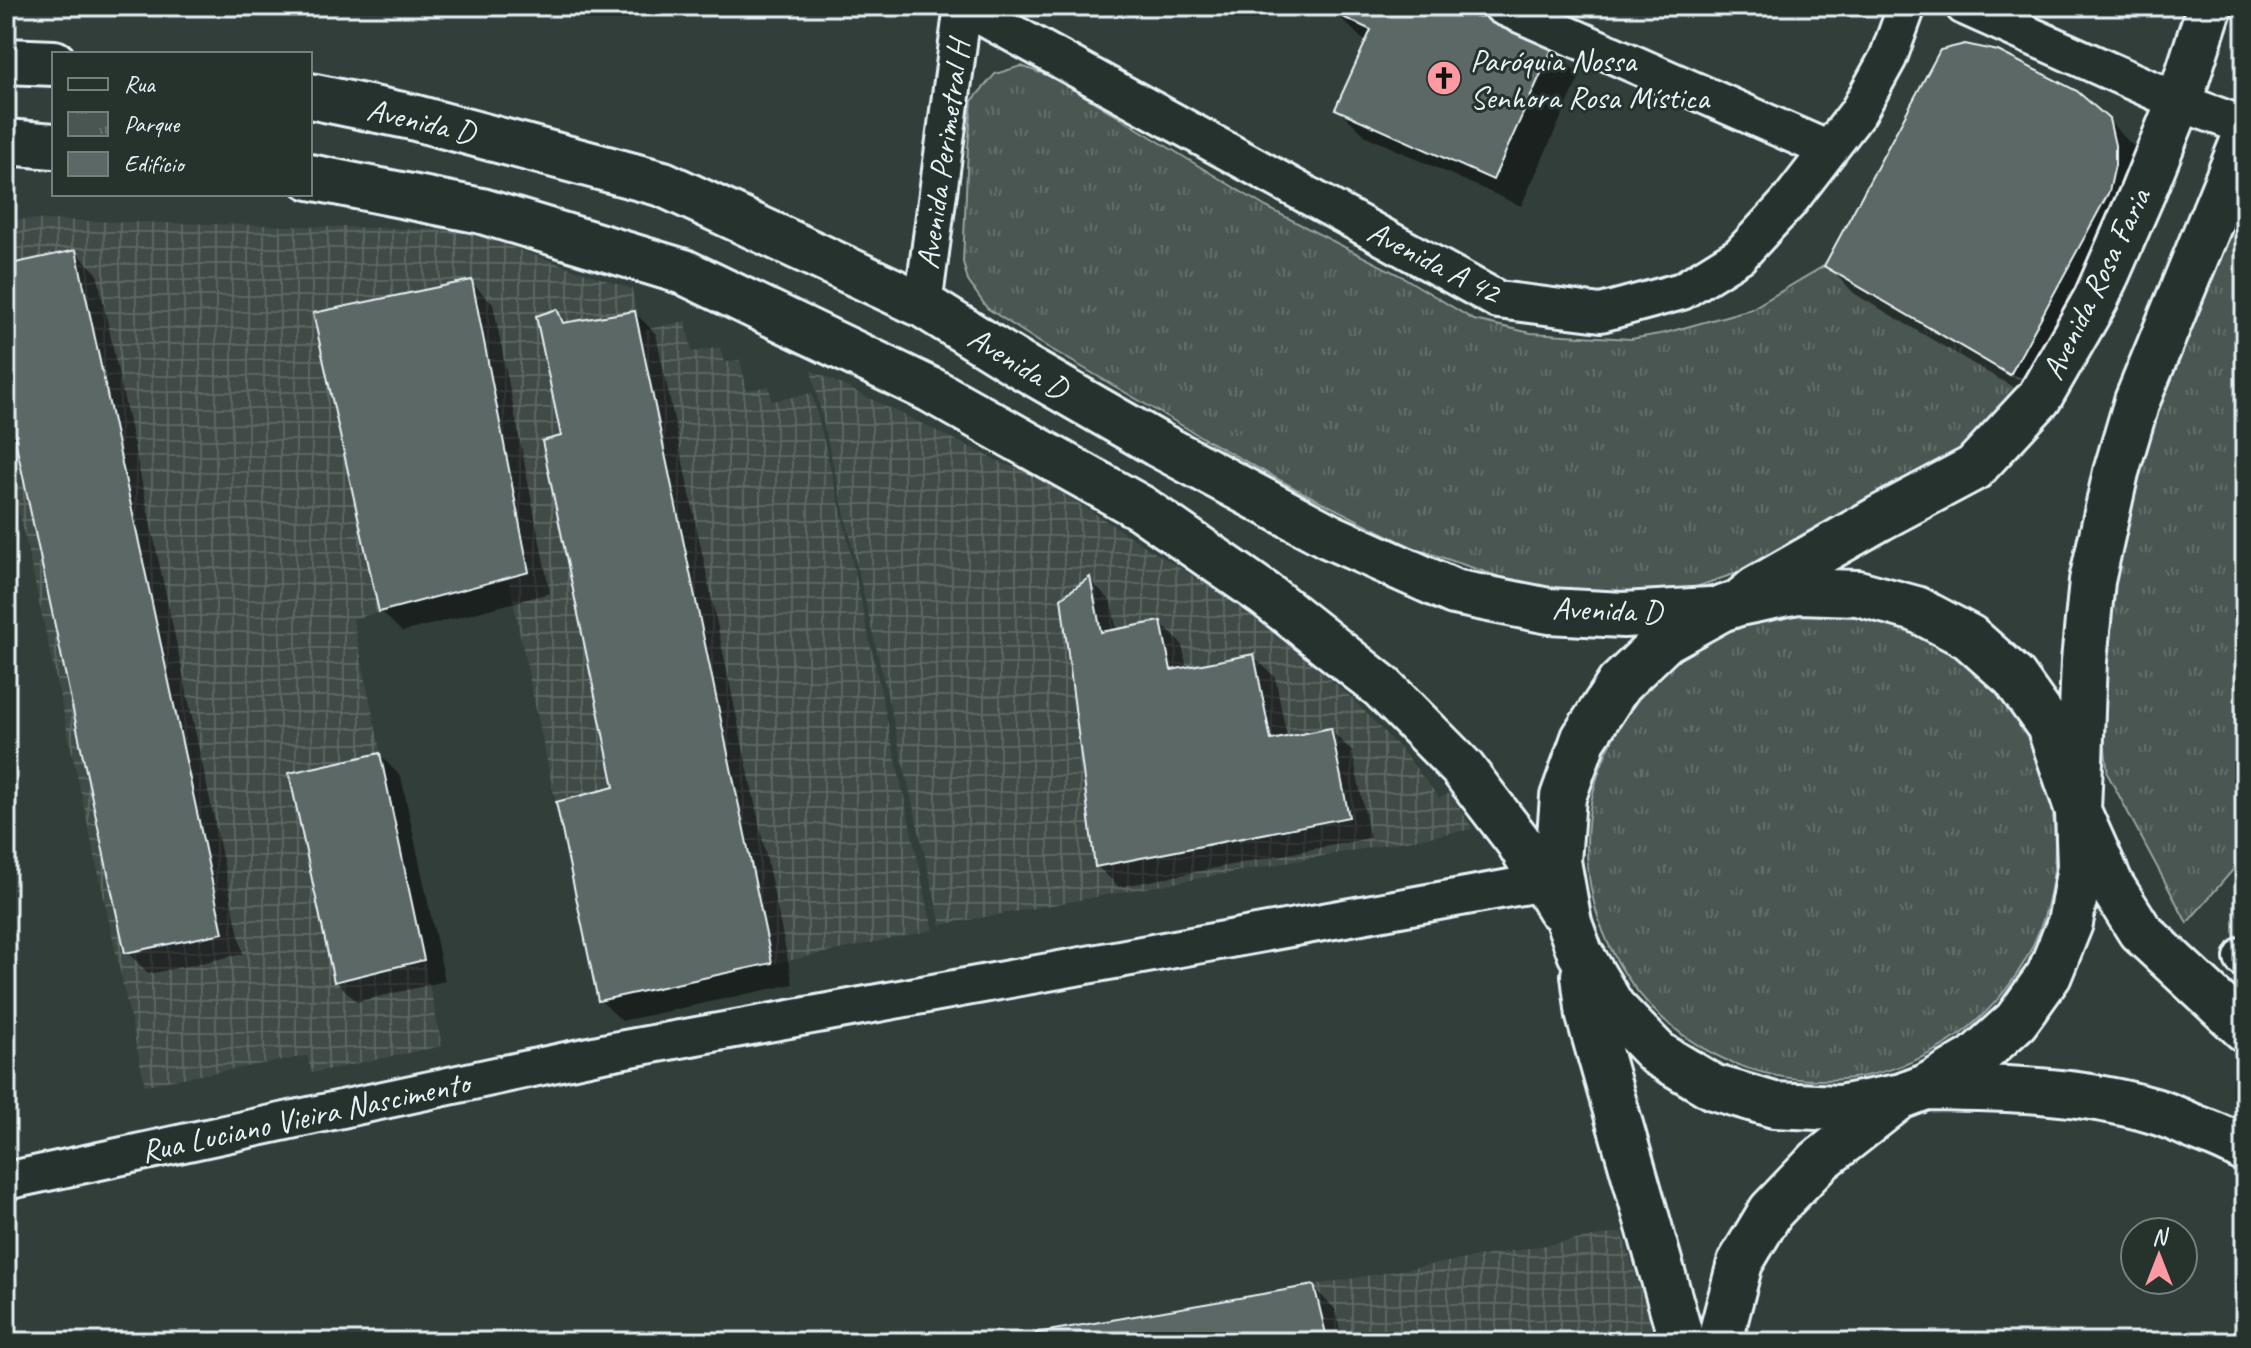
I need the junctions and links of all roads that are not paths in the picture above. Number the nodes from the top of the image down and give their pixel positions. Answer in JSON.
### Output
{"nodes":[{"id":1,"x":963,"y":6,"type":"edge"},
{"id":2,"x":1502,"y":6,"type":"edge"},
{"id":3,"x":1907,"y":6,"type":"edge"},
{"id":4,"x":1964,"y":6,"type":"edge"},
{"id":5,"x":2210,"y":6,"type":"edge"},
{"id":6,"x":6,"y":61,"type":"edge"},
{"id":7,"x":52,"y":63,"type":"edge"},
{"id":8,"x":312,"y":96,"type":"edge"},
{"id":9,"x":2179,"y":102,"type":"junction"},
{"id":10,"x":2245,"y":126,"type":"edge"},
{"id":11,"x":2245,"y":137,"type":"edge"},
{"id":12,"x":6,"y":142,"type":"edge"},
{"id":13,"x":52,"y":146,"type":"edge"},
{"id":14,"x":1829,"y":150,"type":"junction"},
{"id":15,"x":312,"y":177,"type":"edge"},
{"id":16,"x":923,"y":305,"type":"junction"},
{"id":17,"x":1730,"y":606,"type":"junction"},
{"id":18,"x":2078,"y":811,"type":"junction"},
{"id":19,"x":1543,"y":882,"type":"junction"},
{"id":20,"x":1574,"y":938,"type":"junction"},
{"id":21,"x":2245,"y":1029,"type":"edge"},
{"id":22,"x":1914,"y":1091,"type":"junction"},
{"id":23,"x":2245,"y":1150,"type":"edge"},
{"id":24,"x":6,"y":1181,"type":"edge"},
{"id":25,"x":1682,"y":1342,"type":"edge"},
{"id":26,"x":1722,"y":1342,"type":"edge"}],
"edges":[{"from":1,"to":14,"type":"street","name":"Avenida A 42"},
{"from":1,"to":16,"type":"street","name":"Avenida Perimetral H"},
{"from":2,"to":14,"type":"street"},
{"from":3,"to":14,"type":"street","name":"Avenida A 42"},
{"from":4,"to":9,"type":"street"},
{"from":5,"to":9,"type":"street","name":"Avenida Rosa Faria"},
{"from":6,"to":7,"type":"street"},
{"from":8,"to":16,"type":"street","name":"Avenida D"},
{"from":9,"to":10,"type":"street"},
{"from":9,"to":17,"type":"street","name":"Avenida Rosa Faria"},
{"from":11,"to":18,"type":"street"},
{"from":12,"to":13,"type":"street"},
{"from":15,"to":19,"type":"street","name":"Avenida D"},
{"from":16,"to":17,"type":"street","name":"Avenida D"},
{"from":17,"to":18,"type":"street"},
{"from":17,"to":20,"type":"street"},
{"from":18,"to":21,"type":"street"},
{"from":18,"to":22,"type":"street"},
{"from":19,"to":20,"type":"street","name":"Avenida D"},
{"from":19,"to":24,"type":"street","name":"Rua Luciano Vieira Nascimento"},
{"from":20,"to":22,"type":"street","name":"Avenida D"},
{"from":20,"to":25,"type":"street"},
{"from":22,"to":23,"type":"street"},
{"from":22,"to":26,"type":"street"}]}
